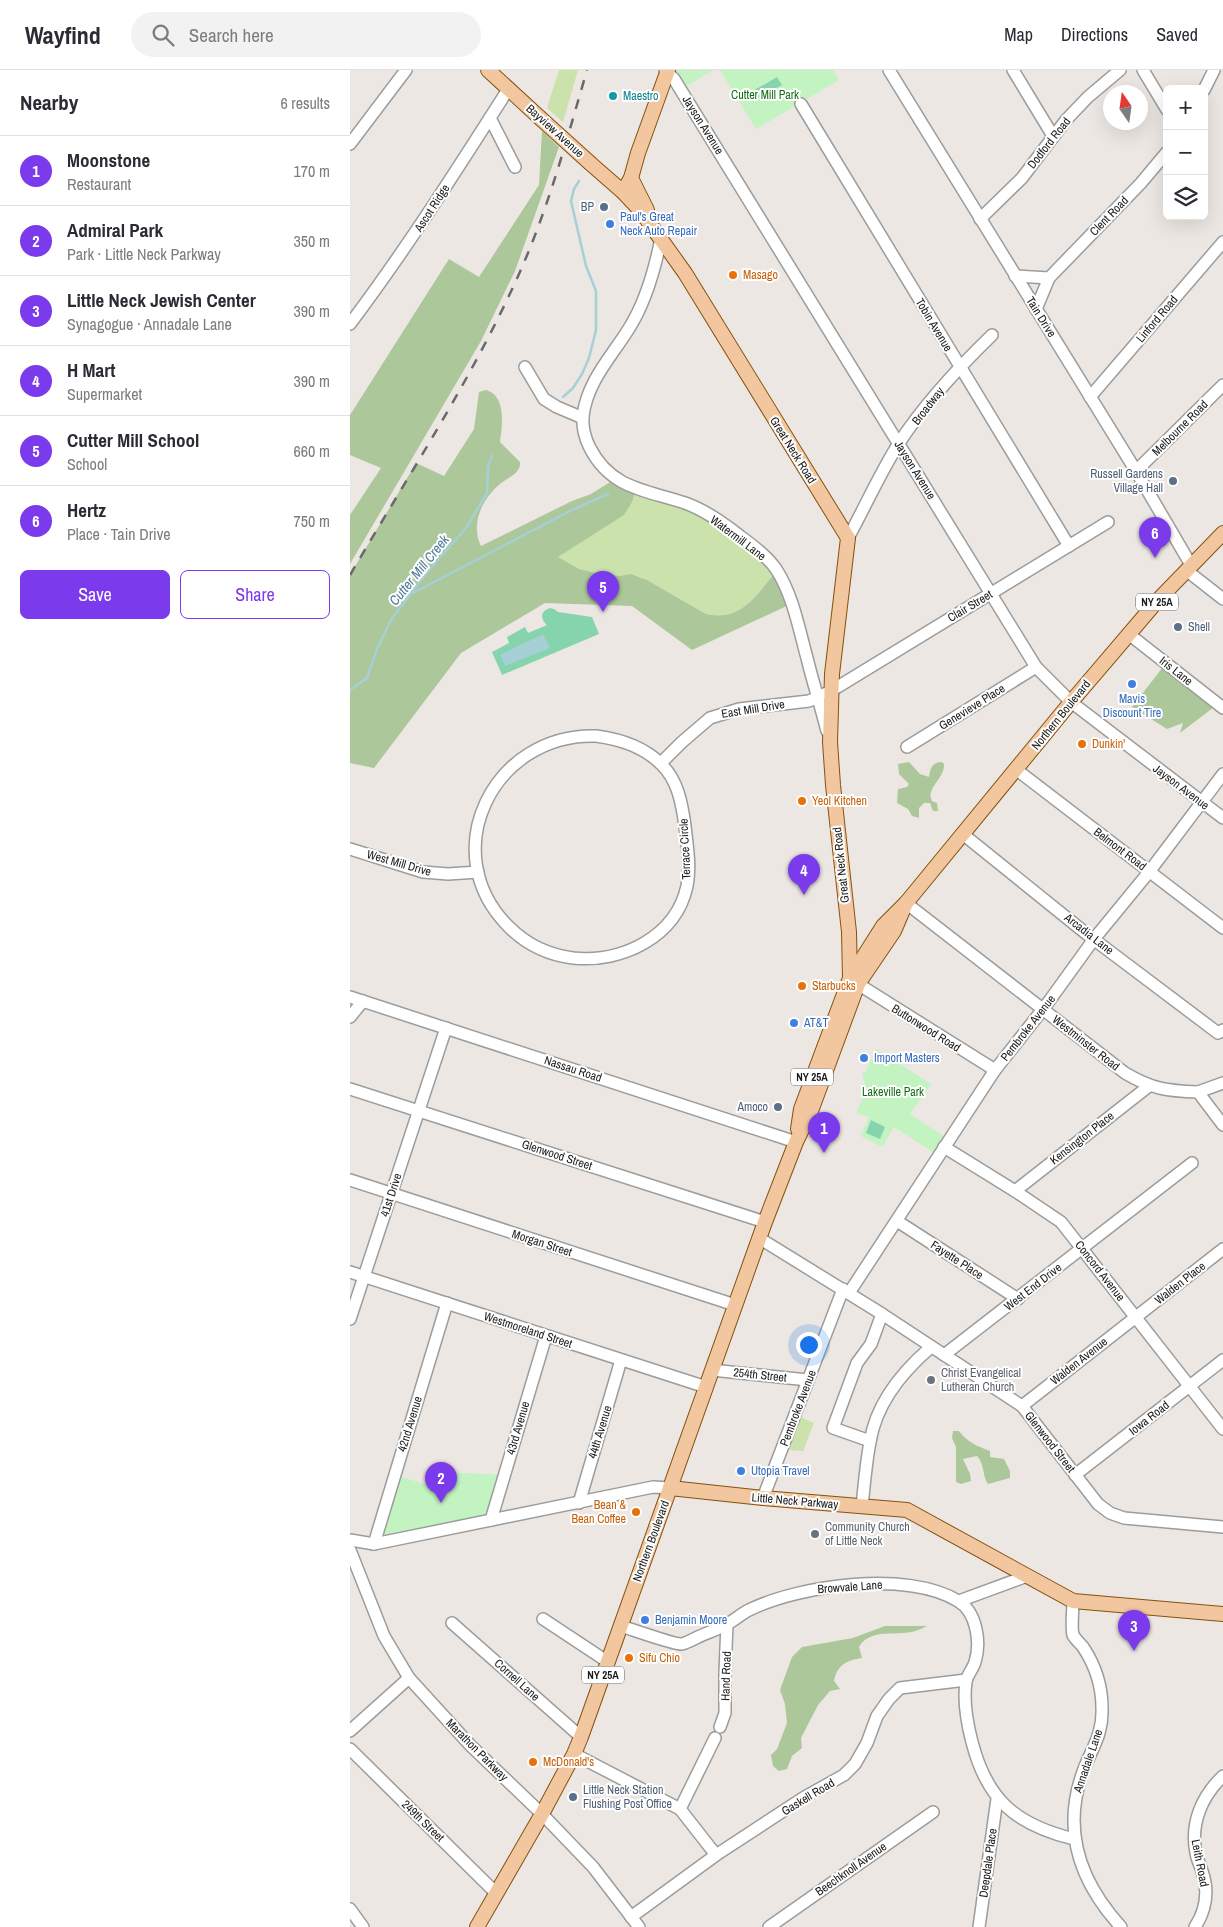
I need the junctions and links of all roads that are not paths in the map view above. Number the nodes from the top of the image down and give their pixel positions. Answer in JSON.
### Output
{"nodes":[{"id":1,"x":406,"y":70,"type":"edge"},
{"id":2,"x":488,"y":70,"type":"edge"},
{"id":3,"x":665,"y":70,"type":"edge"},
{"id":4,"x":889,"y":70,"type":"edge"},
{"id":5,"x":1014,"y":70,"type":"edge"},
{"id":6,"x":1120,"y":70,"type":"edge"},
{"id":7,"x":1142,"y":70,"type":"edge"},
{"id":8,"x":1214,"y":70,"type":"edge"},
{"id":9,"x":1206,"y":85,"type":"edge"},
{"id":10,"x":509,"y":88,"type":"junction"},
{"id":11,"x":800,"y":104,"type":"dead end"},
{"id":12,"x":1163,"y":104,"type":"edge"},
{"id":13,"x":490,"y":118,"type":"junction"},
{"id":14,"x":1053,"y":136,"type":"junction"},
{"id":15,"x":350,"y":144,"type":"edge"},
{"id":16,"x":1163,"y":157,"type":"edge"},
{"id":17,"x":515,"y":167,"type":"dead end"},
{"id":18,"x":631,"y":178,"type":"junction"},
{"id":19,"x":623,"y":192,"type":"junction"},
{"id":20,"x":980,"y":219,"type":"junction"},
{"id":21,"x":661,"y":238,"type":"junction"},
{"id":22,"x":1223,"y":242,"type":"edge"},
{"id":23,"x":1015,"y":276,"type":"junction"},
{"id":24,"x":1049,"y":278,"type":"junction"},
{"id":25,"x":1036,"y":309,"type":"junction"},
{"id":26,"x":350,"y":324,"type":"edge"},
{"id":27,"x":992,"y":335,"type":"dead end"},
{"id":28,"x":959,"y":366,"type":"junction"},
{"id":29,"x":525,"y":367,"type":"dead end"},
{"id":30,"x":1223,"y":385,"type":"edge"},
{"id":31,"x":1090,"y":397,"type":"junction"},
{"id":32,"x":583,"y":418,"type":"junction"},
{"id":33,"x":899,"y":444,"type":"junction"},
{"id":34,"x":1136,"y":471,"type":"junction"},
{"id":35,"x":1108,"y":522,"type":"dead end"},
{"id":36,"x":1223,"y":533,"type":"edge"},
{"id":37,"x":848,"y":538,"type":"junction"},
{"id":38,"x":1069,"y":546,"type":"junction"},
{"id":39,"x":1189,"y":567,"type":"junction"},
{"id":40,"x":991,"y":593,"type":"junction"},
{"id":41,"x":1223,"y":599,"type":"edge"},
{"id":42,"x":1130,"y":634,"type":"junction"},
{"id":43,"x":1036,"y":667,"type":"junction"},
{"id":44,"x":831,"y":691,"type":"junction"},
{"id":45,"x":818,"y":697,"type":"junction"},
{"id":46,"x":1070,"y":702,"type":"junction"},
{"id":47,"x":1223,"y":708,"type":"edge"},
{"id":48,"x":830,"y":742,"type":"junction"},
{"id":49,"x":907,"y":747,"type":"dead end"},
{"id":50,"x":661,"y":763,"type":"junction"},
{"id":51,"x":1017,"y":770,"type":"junction"},
{"id":52,"x":1223,"y":774,"type":"edge"},
{"id":53,"x":1202,"y":802,"type":"junction"},
{"id":54,"x":1223,"y":818,"type":"edge"},
{"id":55,"x":964,"y":835,"type":"junction"},
{"id":56,"x":350,"y":849,"type":"edge"},
{"id":57,"x":478,"y":872,"type":"junction"},
{"id":58,"x":1149,"y":872,"type":"junction"},
{"id":59,"x":906,"y":904,"type":"junction"},
{"id":60,"x":883,"y":926,"type":"junction"},
{"id":61,"x":1223,"y":928,"type":"edge"},
{"id":62,"x":849,"y":932,"type":"junction"},
{"id":63,"x":1094,"y":939,"type":"junction"},
{"id":64,"x":854,"y":981,"type":"junction"},
{"id":65,"x":350,"y":997,"type":"edge"},
{"id":66,"x":363,"y":1001,"type":"junction"},
{"id":67,"x":1043,"y":1010,"type":"junction"},
{"id":68,"x":350,"y":1017,"type":"edge"},
{"id":69,"x":446,"y":1028,"type":"junction"},
{"id":70,"x":1219,"y":1030,"type":"edge"},
{"id":71,"x":995,"y":1070,"type":"junction"},
{"id":72,"x":1223,"y":1084,"type":"edge"},
{"id":73,"x":1149,"y":1086,"type":"junction"},
{"id":74,"x":350,"y":1089,"type":"edge"},
{"id":75,"x":1198,"y":1092,"type":"junction"},
{"id":76,"x":418,"y":1111,"type":"junction"},
{"id":77,"x":1223,"y":1125,"type":"edge"},
{"id":78,"x":796,"y":1142,"type":"junction"},
{"id":79,"x":944,"y":1148,"type":"junction"},
{"id":80,"x":1192,"y":1163,"type":"dead end"},
{"id":81,"x":350,"y":1180,"type":"edge"},
{"id":82,"x":1015,"y":1191,"type":"junction"},
{"id":83,"x":391,"y":1194,"type":"junction"},
{"id":84,"x":897,"y":1221,"type":"junction"},
{"id":85,"x":765,"y":1222,"type":"junction"},
{"id":86,"x":759,"y":1238,"type":"junction"},
{"id":87,"x":1082,"y":1249,"type":"junction"},
{"id":88,"x":1223,"y":1249,"type":"edge"},
{"id":89,"x":350,"y":1272,"type":"edge"},
{"id":90,"x":364,"y":1277,"type":"junction"},
{"id":91,"x":846,"y":1291,"type":"junction"},
{"id":92,"x":1018,"y":1299,"type":"junction"},
{"id":93,"x":447,"y":1303,"type":"junction"},
{"id":94,"x":735,"y":1306,"type":"junction"},
{"id":95,"x":882,"y":1314,"type":"junction"},
{"id":96,"x":1136,"y":1317,"type":"junction"},
{"id":97,"x":350,"y":1319,"type":"edge"},
{"id":98,"x":546,"y":1336,"type":"junction"},
{"id":99,"x":931,"y":1347,"type":"junction"},
{"id":100,"x":944,"y":1355,"type":"junction"},
{"id":101,"x":622,"y":1360,"type":"junction"},
{"id":102,"x":1223,"y":1360,"type":"edge"},
{"id":103,"x":712,"y":1370,"type":"junction"},
{"id":104,"x":808,"y":1380,"type":"junction"},
{"id":105,"x":706,"y":1386,"type":"junction"},
{"id":106,"x":1190,"y":1386,"type":"junction"},
{"id":107,"x":1022,"y":1406,"type":"junction"},
{"id":108,"x":1223,"y":1429,"type":"edge"},
{"id":109,"x":870,"y":1442,"type":"junction"},
{"id":110,"x":1075,"y":1475,"type":"junction"},
{"id":111,"x":670,"y":1488,"type":"junction"},
{"id":112,"x":763,"y":1498,"type":"junction"},
{"id":113,"x":579,"y":1503,"type":"junction"},
{"id":114,"x":862,"y":1507,"type":"junction"},
{"id":115,"x":491,"y":1520,"type":"junction"},
{"id":116,"x":1223,"y":1527,"type":"edge"},
{"id":117,"x":350,"y":1540,"type":"edge"},
{"id":118,"x":374,"y":1544,"type":"junction"},
{"id":119,"x":350,"y":1550,"type":"edge"},
{"id":120,"x":1027,"y":1576,"type":"junction"},
{"id":121,"x":960,"y":1601,"type":"junction"},
{"id":122,"x":1073,"y":1601,"type":"junction"},
{"id":123,"x":1223,"y":1608,"type":"edge"},
{"id":124,"x":1208,"y":1611,"type":"junction"},
{"id":125,"x":1223,"y":1614,"type":"edge"},
{"id":126,"x":543,"y":1619,"type":"dead end"},
{"id":127,"x":452,"y":1623,"type":"dead end"},
{"id":128,"x":727,"y":1624,"type":"junction"},
{"id":129,"x":621,"y":1626,"type":"junction"},
{"id":130,"x":608,"y":1662,"type":"junction"},
{"id":131,"x":409,"y":1678,"type":"junction"},
{"id":132,"x":966,"y":1680,"type":"junction"},
{"id":133,"x":720,"y":1727,"type":"dead end"},
{"id":134,"x":350,"y":1731,"type":"edge"},
{"id":135,"x":581,"y":1737,"type":"junction"},
{"id":136,"x":715,"y":1738,"type":"dead end"},
{"id":137,"x":350,"y":1749,"type":"edge"},
{"id":138,"x":574,"y":1754,"type":"junction"},
{"id":139,"x":1223,"y":1776,"type":"edge"},
{"id":140,"x":997,"y":1799,"type":"junction"},
{"id":141,"x":680,"y":1809,"type":"junction"},
{"id":142,"x":933,"y":1812,"type":"dead end"},
{"id":143,"x":542,"y":1814,"type":"junction"},
{"id":144,"x":1074,"y":1839,"type":"junction"},
{"id":145,"x":716,"y":1855,"type":"junction"},
{"id":146,"x":496,"y":1893,"type":"junction"},
{"id":147,"x":350,"y":1909,"type":"edge"},
{"id":148,"x":631,"y":1917,"type":"junction"},
{"id":149,"x":364,"y":1927,"type":"edge"},
{"id":150,"x":477,"y":1927,"type":"edge"},
{"id":151,"x":639,"y":1927,"type":"edge"},
{"id":152,"x":769,"y":1927,"type":"edge"},
{"id":153,"x":979,"y":1927,"type":"edge"},
{"id":154,"x":1121,"y":1927,"type":"edge"},
{"id":155,"x":1195,"y":1927,"type":"edge"}],
"edges":[{"from":1,"to":15,"type":"street"},
{"from":2,"to":10,"type":"main road","name":"Bayview Avenue"},
{"from":3,"to":18,"type":"main road"},
{"from":3,"to":19,"type":"main road"},
{"from":3,"to":33,"type":"street","name":"Jayson Avenue"},
{"from":4,"to":20,"type":"street","name":"Tain Drive"},
{"from":5,"to":14,"type":"street"},
{"from":6,"to":14,"type":"street","name":"Dodford Road"},
{"from":7,"to":12,"type":"street"},
{"from":8,"to":9,"type":"street"},
{"from":10,"to":13,"type":"street","name":"Ascot Ridge"},
{"from":10,"to":19,"type":"main road","name":"Bayview Avenue","bridge":true},
{"from":11,"to":28,"type":"street","name":"Tobin Avenue"},
{"from":13,"to":17,"type":"street"},
{"from":13,"to":26,"type":"street","name":"Ascot Ridge"},
{"from":14,"to":20,"type":"street","name":"Dodford Road"},
{"from":16,"to":24,"type":"street","name":"Clent Road"},
{"from":18,"to":19,"type":"main road"},
{"from":18,"to":21,"type":"main road"},
{"from":19,"to":21,"type":"main road","name":"Great Neck Road"},
{"from":20,"to":23,"type":"street","name":"Tain Drive"},
{"from":21,"to":32,"type":"street"},
{"from":21,"to":37,"type":"main road","name":"Great Neck Road"},
{"from":22,"to":31,"type":"street","name":"Linford Road"},
{"from":23,"to":24,"type":"street"},
{"from":23,"to":25,"type":"street","name":"Tain Drive"},
{"from":24,"to":25,"type":"street","name":"Clent Road"},
{"from":25,"to":31,"type":"street","name":"Tain Drive"},
{"from":27,"to":28,"type":"street","name":"Broadway"},
{"from":28,"to":33,"type":"street","name":"Broadway"},
{"from":28,"to":38,"type":"street","name":"Tobin Avenue"},
{"from":29,"to":32,"type":"street"},
{"from":30,"to":34,"type":"street","name":"Melbourne Road"},
{"from":31,"to":34,"type":"street","name":"Tain Drive"},
{"from":32,"to":45,"type":"street","name":"Watermill Lane"},
{"from":33,"to":37,"type":"street","name":"Broadway"},
{"from":33,"to":40,"type":"street","name":"Jayson Avenue"},
{"from":34,"to":39,"type":"street","name":"Tain Drive"},
{"from":35,"to":38,"type":"street","name":"Clair Street"},
{"from":36,"to":39,"type":"main road","name":"Northern Boulevard","number":"NY 25A"},
{"from":37,"to":44,"type":"main road","name":"Great Neck Road"},
{"from":38,"to":40,"type":"street","name":"Clair Street"},
{"from":39,"to":41,"type":"street"},
{"from":39,"to":42,"type":"main road","name":"Northern Boulevard","number":"NY 25A"},
{"from":40,"to":43,"type":"street","name":"Jayson Avenue"},
{"from":40,"to":44,"type":"street","name":"Clair Street"},
{"from":42,"to":46,"type":"main road","name":"Northern Boulevard","number":"NY 25A"},
{"from":42,"to":47,"type":"street","name":"Iris Lane"},
{"from":43,"to":46,"type":"street","name":"Jayson Avenue"},
{"from":43,"to":49,"type":"street","name":"Genevieve Place"},
{"from":44,"to":45,"type":"street","name":"East Mill Drive"},
{"from":44,"to":48,"type":"main road","name":"Great Neck Road"},
{"from":45,"to":48,"type":"street","name":"Great Neck Road"},
{"from":45,"to":50,"type":"street","name":"East Mill Drive"},
{"from":46,"to":51,"type":"main road","name":"Northern Boulevard","number":"NY 25A"},
{"from":46,"to":53,"type":"street","name":"Jayson Avenue"},
{"from":48,"to":62,"type":"main road","name":"Great Neck Road"},
{"from":50,"to":57,"type":"street","name":"Terrace Circle"},
{"from":50,"to":57,"type":"street","name":"Terrace Circle"},
{"from":51,"to":55,"type":"main road","name":"Northern Boulevard","number":"NY 25A"},
{"from":51,"to":58,"type":"street","name":"Belmont Road"},
{"from":52,"to":53,"type":"street","name":"Pembroke Avenue"},
{"from":53,"to":54,"type":"street","name":"Jayson Avenue"},
{"from":53,"to":58,"type":"street","name":"Pembroke Avenue"},
{"from":55,"to":59,"type":"main road","name":"Northern Boulevard","number":"NY 25A"},
{"from":55,"to":63,"type":"street","name":"Arcadia Lane"},
{"from":56,"to":57,"type":"street","name":"West Mill Drive"},
{"from":58,"to":61,"type":"street","name":"Belmont Road"},
{"from":58,"to":63,"type":"street","name":"Pembroke Avenue"},
{"from":59,"to":60,"type":"main road","name":"Northern Boulevard","number":"NY 25A"},
{"from":59,"to":64,"type":"main road","name":"Northern Boulevard","number":"NY 25A"},
{"from":59,"to":67,"type":"street","name":"Westminster Road"},
{"from":60,"to":62,"type":"main road"},
{"from":60,"to":64,"type":"main road","name":"Northern Boulevard","number":"NY 25A"},
{"from":62,"to":64,"type":"main road","name":"Great Neck Road"},
{"from":63,"to":67,"type":"street","name":"Pembroke Avenue"},
{"from":63,"to":70,"type":"street","name":"Arcadia Lane"},
{"from":64,"to":71,"type":"street","name":"Buttonwood Road"},
{"from":64,"to":78,"type":"main road","name":"Northern Boulevard","number":"NY 25A"},
{"from":65,"to":66,"type":"street","name":"Nassau Road"},
{"from":66,"to":68,"type":"street"},
{"from":66,"to":69,"type":"street","name":"Nassau Road"},
{"from":67,"to":71,"type":"street","name":"Pembroke Avenue"},
{"from":67,"to":73,"type":"street","name":"Westminster Road"},
{"from":69,"to":76,"type":"street","name":"41st Drive"},
{"from":69,"to":78,"type":"street","name":"Nassau Road"},
{"from":71,"to":79,"type":"street","name":"Pembroke Avenue"},
{"from":72,"to":75,"type":"street","name":"Westminster Road"},
{"from":73,"to":75,"type":"street","name":"Westminster Road"},
{"from":73,"to":82,"type":"street","name":"Kensington Place"},
{"from":74,"to":76,"type":"street","name":"Glenwood Street"},
{"from":75,"to":77,"type":"street"},
{"from":76,"to":83,"type":"street","name":"41st Drive"},
{"from":76,"to":85,"type":"street","name":"Glenwood Street"},
{"from":78,"to":85,"type":"main road","name":"Northern Boulevard","number":"NY 25A"},
{"from":79,"to":82,"type":"street","name":"Concord Avenue"},
{"from":79,"to":84,"type":"street","name":"Pembroke Avenue"},
{"from":80,"to":87,"type":"street","name":"West End Drive"},
{"from":81,"to":83,"type":"street","name":"Morgan Street"},
{"from":82,"to":87,"type":"street","name":"Concord Avenue"},
{"from":83,"to":90,"type":"street","name":"41st Drive"},
{"from":83,"to":94,"type":"street","name":"Morgan Street"},
{"from":84,"to":91,"type":"street","name":"Pembroke Avenue"},
{"from":84,"to":92,"type":"street","name":"Fayette Place"},
{"from":85,"to":86,"type":"main road","name":"Northern Boulevard","number":"NY 25A"},
{"from":86,"to":91,"type":"street","name":"Glenwood Street"},
{"from":86,"to":94,"type":"main road","name":"Northern Boulevard","number":"NY 25A"},
{"from":87,"to":92,"type":"street","name":"West End Drive"},
{"from":87,"to":96,"type":"street","name":"Concord Avenue"},
{"from":88,"to":96,"type":"street","name":"Walden Place"},
{"from":89,"to":90,"type":"street","name":"Westmoreland Street"},
{"from":90,"to":93,"type":"street","name":"Westmoreland Street"},
{"from":90,"to":97,"type":"street","name":"41st Drive"},
{"from":91,"to":95,"type":"street","name":"Glenwood Street"},
{"from":91,"to":104,"type":"street","name":"Pembroke Avenue"},
{"from":92,"to":100,"type":"street","name":"West End Drive"},
{"from":93,"to":98,"type":"street","name":"Westmoreland Street"},
{"from":93,"to":118,"type":"street","name":"42nd Avenue"},
{"from":94,"to":103,"type":"main road","name":"Northern Boulevard","number":"NY 25A"},
{"from":95,"to":99,"type":"street","name":"Glenwood Street"},
{"from":95,"to":109,"type":"street"},
{"from":96,"to":106,"type":"street","name":"Concord Avenue"},
{"from":96,"to":107,"type":"street","name":"Walden Avenue"},
{"from":98,"to":101,"type":"street","name":"Westmoreland Street"},
{"from":98,"to":115,"type":"street","name":"43rd Avenue"},
{"from":99,"to":100,"type":"street","name":"Glenwood Street"},
{"from":99,"to":109,"type":"street"},
{"from":100,"to":107,"type":"street","name":"Glenwood Street"},
{"from":101,"to":105,"type":"street","name":"Westmoreland Street"},
{"from":101,"to":113,"type":"street","name":"44th Avenue"},
{"from":102,"to":106,"type":"street","name":"Iowa Road"},
{"from":103,"to":104,"type":"street","name":"254th Street"},
{"from":103,"to":105,"type":"main road","name":"Northern Boulevard","number":"NY 25A"},
{"from":104,"to":112,"type":"street","name":"Pembroke Avenue"},
{"from":105,"to":111,"type":"main road","name":"Northern Boulevard","number":"NY 25A"},
{"from":106,"to":108,"type":"street","name":"Concord Avenue"},
{"from":106,"to":110,"type":"street","name":"Iowa Road"},
{"from":107,"to":110,"type":"street","name":"Glenwood Street"},
{"from":109,"to":114,"type":"street"},
{"from":110,"to":116,"type":"street","name":"Glenwood Street"},
{"from":111,"to":112,"type":"main road","name":"Little Neck Parkway"},
{"from":111,"to":113,"type":"street","name":"Little Neck Parkway"},
{"from":111,"to":129,"type":"main road","name":"Northern Boulevard","number":"NY 25A"},
{"from":112,"to":114,"type":"main road","name":"Little Neck Parkway"},
{"from":113,"to":115,"type":"street","name":"Little Neck Parkway"},
{"from":114,"to":120,"type":"main road","name":"Little Neck Parkway"},
{"from":115,"to":118,"type":"street","name":"Little Neck Parkway"},
{"from":117,"to":118,"type":"street","name":"Little Neck Parkway"},
{"from":119,"to":131,"type":"street","name":"Marathon Parkway"},
{"from":120,"to":121,"type":"street"},
{"from":120,"to":122,"type":"main road","name":"Little Neck Parkway"},
{"from":121,"to":128,"type":"street","name":"Browvale Lane"},
{"from":121,"to":132,"type":"street"},
{"from":122,"to":124,"type":"main road","name":"Little Neck Parkway"},
{"from":122,"to":144,"type":"street","name":"Annadale Lane"},
{"from":123,"to":124,"type":"main road"},
{"from":124,"to":125,"type":"main road","name":"Little Neck Parkway"},
{"from":126,"to":130,"type":"street"},
{"from":127,"to":135,"type":"street","name":"Cornell Lane"},
{"from":128,"to":129,"type":"street","name":"Browvale Lane"},
{"from":128,"to":133,"type":"street","name":"Hand Road"},
{"from":129,"to":130,"type":"main road","name":"Northern Boulevard","number":"NY 25A"},
{"from":130,"to":135,"type":"main road","name":"Northern Boulevard","number":"NY 25A"},
{"from":131,"to":134,"type":"street"},
{"from":131,"to":143,"type":"street","name":"Marathon Parkway"},
{"from":132,"to":140,"type":"street"},
{"from":132,"to":145,"type":"street","name":"Gaskell Road"},
{"from":135,"to":138,"type":"main road","name":"Northern Boulevard","number":"NY 25A"},
{"from":136,"to":141,"type":"street"},
{"from":137,"to":146,"type":"street","name":"249th Street"},
{"from":138,"to":141,"type":"street"},
{"from":138,"to":143,"type":"main road","name":"Northern Boulevard"},
{"from":139,"to":155,"type":"street","name":"Leith Road"},
{"from":140,"to":144,"type":"street"},
{"from":140,"to":153,"type":"street","name":"Deepdale Place"},
{"from":141,"to":145,"type":"street"},
{"from":142,"to":152,"type":"street","name":"Beechknoll Avenue"},
{"from":143,"to":146,"type":"main road","name":"Northern Boulevard"},
{"from":143,"to":148,"type":"street","name":"Marathon Parkway"},
{"from":144,"to":154,"type":"street"},
{"from":145,"to":148,"type":"street","name":"Gaskell Road"},
{"from":146,"to":150,"type":"main road","name":"Northern Boulevard"},
{"from":147,"to":149,"type":"street"},
{"from":148,"to":151,"type":"street","name":"Marathon Parkway"}]}
